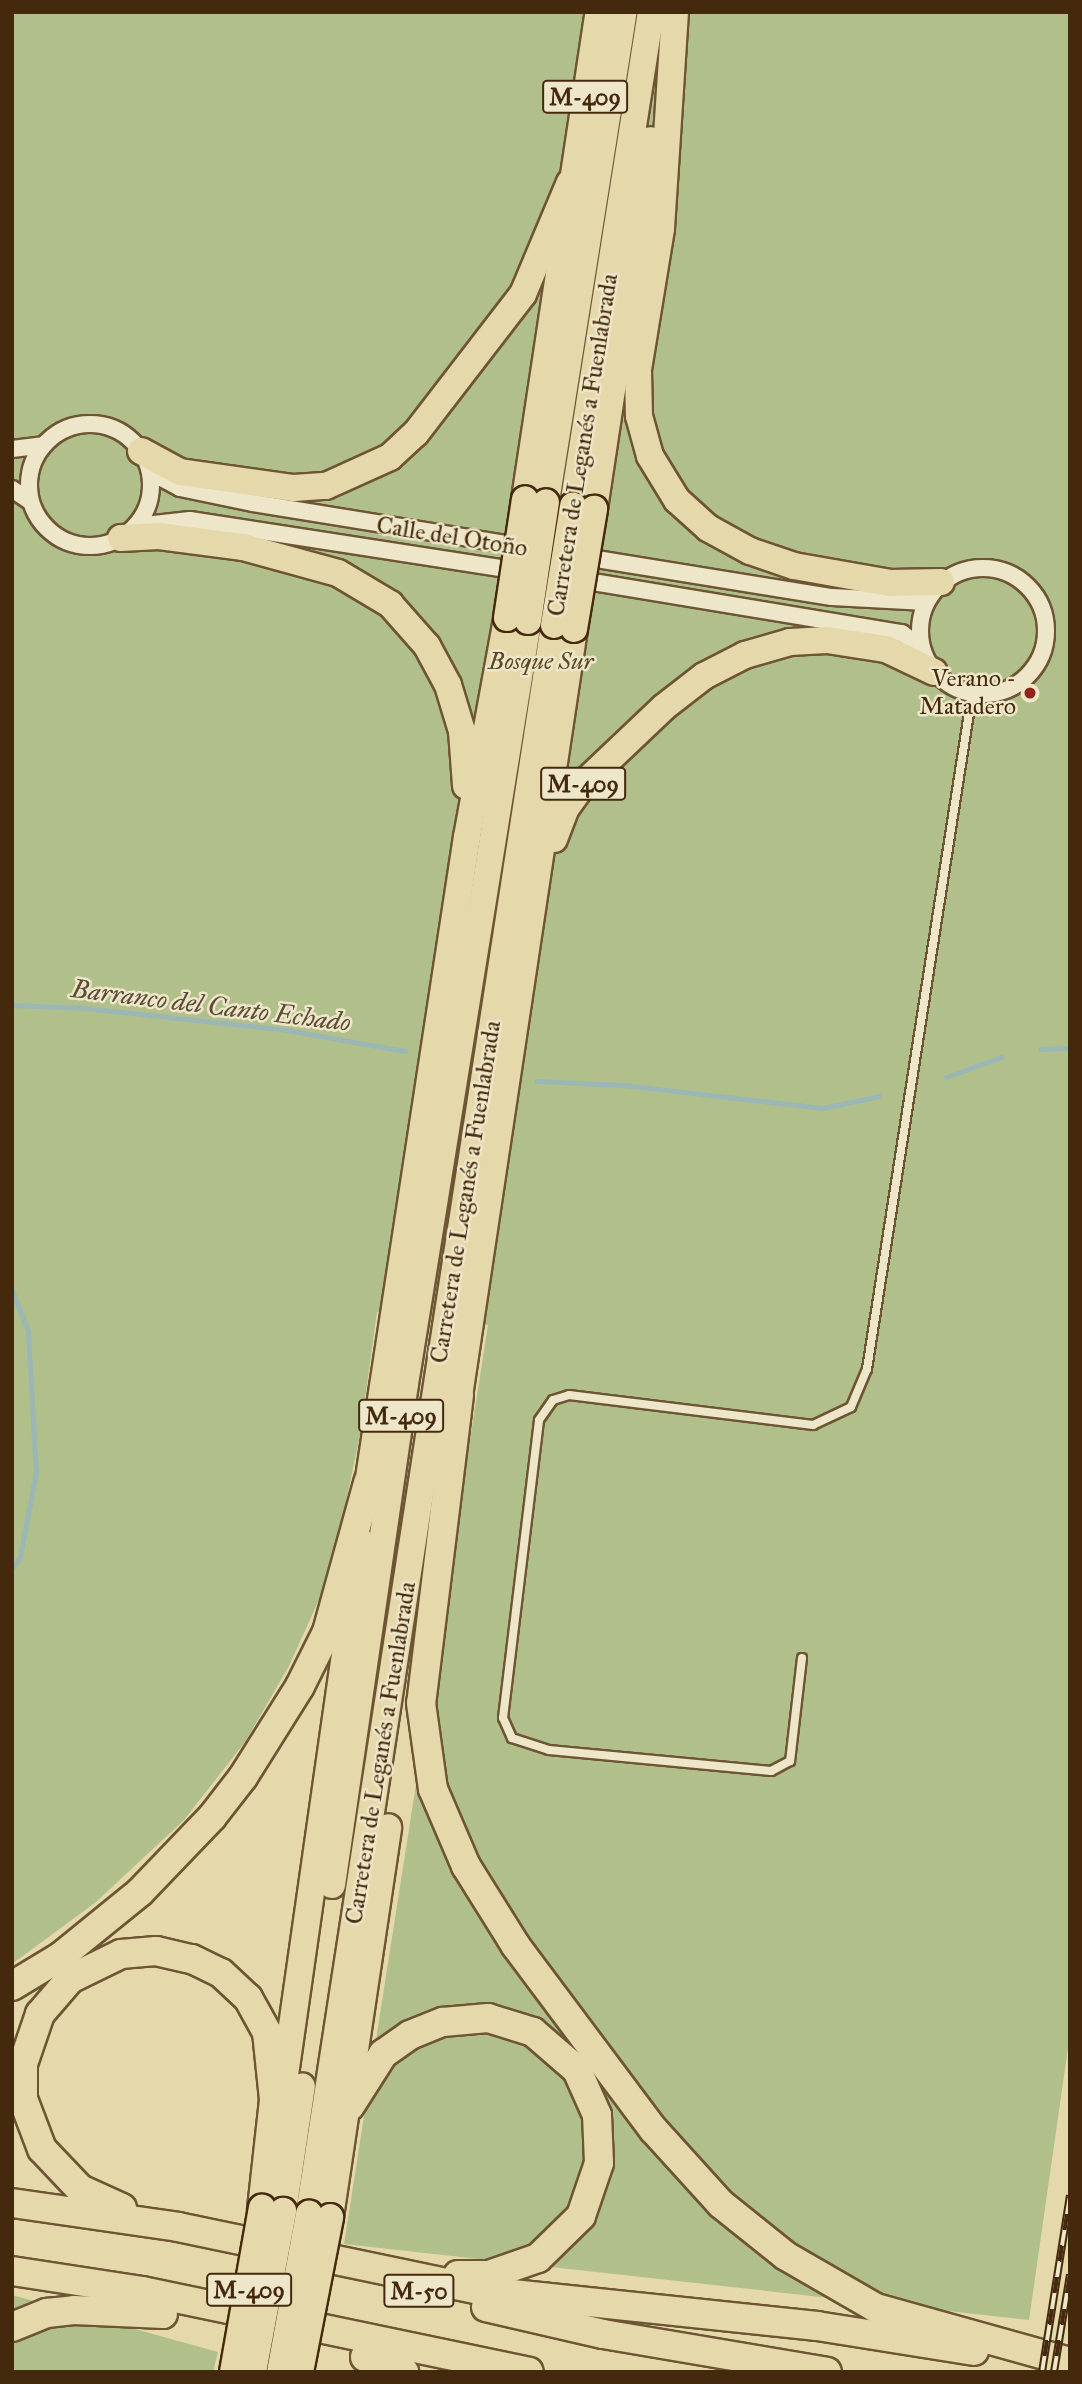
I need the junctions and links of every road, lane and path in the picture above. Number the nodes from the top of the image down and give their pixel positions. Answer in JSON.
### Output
{"nodes":[{"id":1,"x":599,"y":12,"type":"edge"},
{"id":2,"x":624,"y":12,"type":"edge"},
{"id":3,"x":651,"y":12,"type":"edge"},
{"id":4,"x":674,"y":12,"type":"edge"},
{"id":5,"x":570,"y":182,"type":"junction"},
{"id":6,"x":43,"y":445,"type":"junction"},
{"id":7,"x":12,"y":449,"type":"edge"},
{"id":8,"x":146,"y":461,"type":"junction"},
{"id":9,"x":12,"y":489,"type":"edge"},
{"id":10,"x":30,"y":501,"type":"junction"},
{"id":11,"x":536,"y":501,"type":"junction"},
{"id":12,"x":584,"y":507,"type":"junction"},
{"id":13,"x":129,"y":532,"type":"junction"},
{"id":14,"x":933,"y":592,"type":"junction"},
{"id":15,"x":517,"y":620,"type":"junction"},
{"id":16,"x":564,"y":627,"type":"junction"},
{"id":17,"x":928,"y":660,"type":"junction"},
{"id":18,"x":972,"y":694,"type":"junction"},
{"id":19,"x":467,"y":837,"type":"junction"},
{"id":20,"x":494,"y":1175,"type":"junction"},
{"id":21,"x":459,"y":1395,"type":"junction"},
{"id":22,"x":368,"y":1483,"type":"junction"},
{"id":23,"x":802,"y":1658,"type":"dead end"},
{"id":24,"x":12,"y":1986,"type":"edge"},
{"id":25,"x":350,"y":2106,"type":"junction"},
{"id":26,"x":12,"y":2204,"type":"edge"},
{"id":27,"x":272,"y":2210,"type":"junction"},
{"id":28,"x":320,"y":2215,"type":"junction"},
{"id":29,"x":178,"y":2227,"type":"junction"},
{"id":30,"x":12,"y":2271,"type":"edge"},
{"id":31,"x":418,"y":2275,"type":"junction"},
{"id":32,"x":43,"y":2278,"type":"junction"},
{"id":33,"x":163,"y":2314,"type":"junction"},
{"id":34,"x":12,"y":2327,"type":"edge"},
{"id":35,"x":365,"y":2357,"type":"junction"},
{"id":36,"x":1070,"y":2364,"type":"edge"},
{"id":37,"x":233,"y":2372,"type":"edge"},
{"id":38,"x":253,"y":2372,"type":"edge"},
{"id":39,"x":281,"y":2372,"type":"edge"},
{"id":40,"x":300,"y":2372,"type":"edge"},
{"id":41,"x":404,"y":2372,"type":"edge"},
{"id":42,"x":451,"y":2372,"type":"edge"},
{"id":43,"x":529,"y":2372,"type":"edge"},
{"id":44,"x":827,"y":2372,"type":"edge"}],
"edges":[{"from":1,"to":5,"type":"highway","number":"M-409"},
{"from":2,"to":11,"type":"highway","number":"M-409"},
{"from":3,"to":12,"type":"highway","name":"Carretera de Leganés a Fuenlabrada","number":"M-409"},
{"from":4,"to":12,"type":"highway","number":"M-409"},
{"from":4,"to":14,"type":"highway","number":"M-409"},
{"from":5,"to":8,"type":"highway","number":"M-409"},
{"from":5,"to":11,"type":"highway","number":"M-409"},
{"from":6,"to":7,"type":"street"},
{"from":6,"to":8,"type":"street"},
{"from":6,"to":10,"type":"street"},
{"from":8,"to":13,"type":"street"},
{"from":8,"to":14,"type":"street","name":"Calle del Otoño"},
{"from":9,"to":10,"type":"street"},
{"from":10,"to":13,"type":"street"},
{"from":11,"to":15,"type":"highway","name":"Carretera de Leganés a Fuenlabrada","number":"M-409","bridge":true},
{"from":12,"to":16,"type":"highway","number":"M-409","bridge":true},
{"from":13,"to":17,"type":"street","name":"Calle del Otoño"},
{"from":13,"to":19,"type":"highway","number":"M-409"},
{"from":14,"to":17,"type":"street"},
{"from":14,"to":18,"type":"street"},
{"from":15,"to":19,"type":"highway","number":"M-409"},
{"from":15,"to":27,"type":"highway","name":"Carretera de Leganés a Fuenlabrada","number":"M-409"},
{"from":16,"to":20,"type":"highway","number":"M-409"},
{"from":16,"to":28,"type":"highway","name":"Carretera de Leganés a Fuenlabrada","number":"M-409"},
{"from":17,"to":18,"type":"street"},
{"from":17,"to":20,"type":"highway","number":"M-409"},
{"from":18,"to":23,"type":"lane"},
{"from":19,"to":22,"type":"highway","number":"M-409"},
{"from":20,"to":21,"type":"highway","number":"M-409"},
{"from":21,"to":25,"type":"highway","number":"M-409"},
{"from":21,"to":36,"type":"highway"},
{"from":22,"to":24,"type":"highway"},
{"from":22,"to":27,"type":"highway","number":"M-409"},
{"from":25,"to":28,"type":"highway","number":"M-409"},
{"from":25,"to":31,"type":"highway"},
{"from":26,"to":29,"type":"highway"},
{"from":26,"to":44,"type":"highway","number":"M-50"},
{"from":27,"to":29,"type":"highway"},
{"from":27,"to":37,"type":"highway","number":"M-409","bridge":true},
{"from":27,"to":38,"type":"highway","name":"Carretera de Leganés a Fuenlabrada","number":"M-409","bridge":true},
{"from":28,"to":39,"type":"highway","name":"Carretera de Leganés a Fuenlabrada","number":"M-409","bridge":true},
{"from":28,"to":40,"type":"highway","number":"M-409","bridge":true},
{"from":29,"to":31,"type":"highway"},
{"from":30,"to":32,"type":"highway","number":"M-50"},
{"from":31,"to":36,"type":"highway"},
{"from":32,"to":33,"type":"highway"},
{"from":32,"to":43,"type":"highway","number":"M-50"},
{"from":33,"to":34,"type":"highway"},
{"from":33,"to":35,"type":"highway"},
{"from":35,"to":41,"type":"highway"},
{"from":35,"to":42,"type":"highway"}]}
